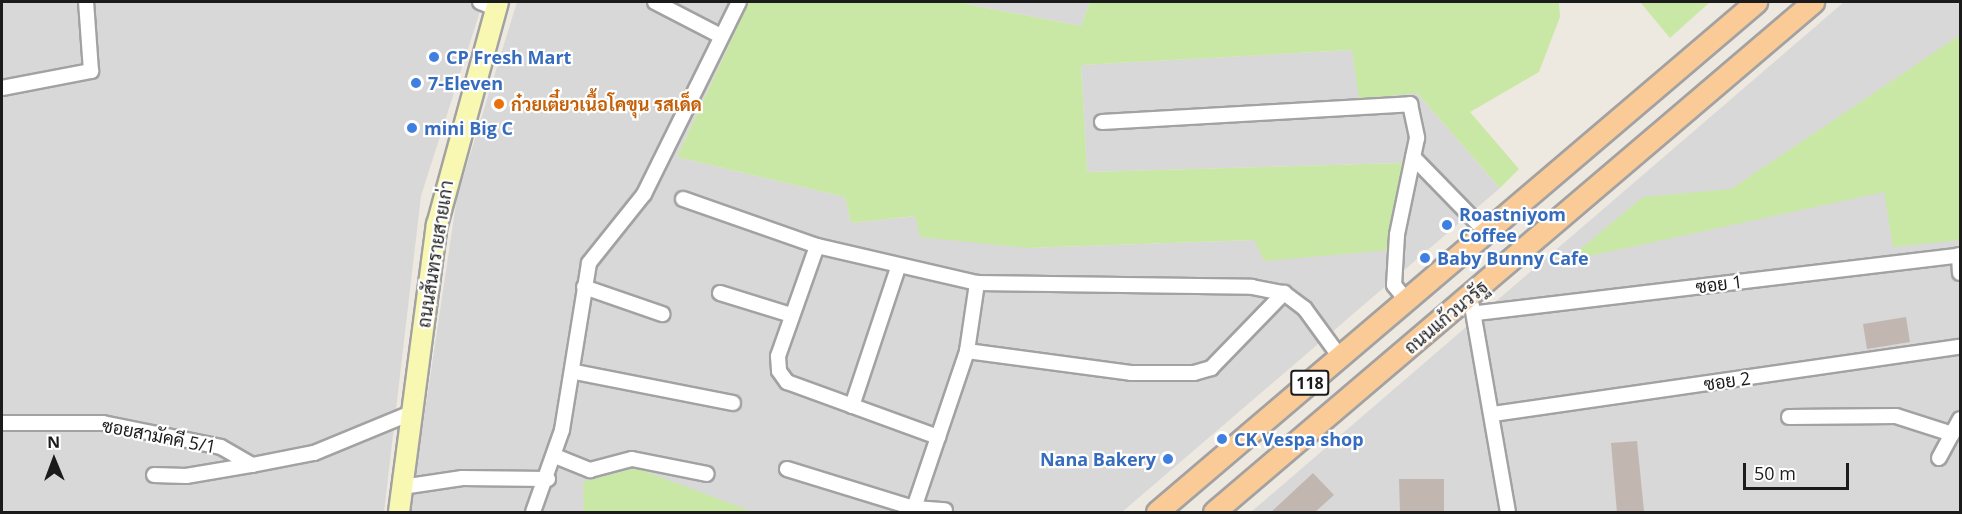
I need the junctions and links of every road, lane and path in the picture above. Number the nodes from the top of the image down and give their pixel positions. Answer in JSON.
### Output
{"nodes":[{"id":1,"x":86,"y":2,"type":"edge"},
{"id":2,"x":655,"y":2,"type":"edge"},
{"id":3,"x":739,"y":2,"type":"edge"},
{"id":4,"x":1756,"y":2,"type":"edge"},
{"id":5,"x":1813,"y":2,"type":"edge"},
{"id":6,"x":491,"y":4,"type":"edge"},
{"id":7,"x":721,"y":36,"type":"junction"},
{"id":8,"x":2,"y":88,"type":"edge"},
{"id":9,"x":1102,"y":122,"type":"dead end"},
{"id":10,"x":1413,"y":157,"type":"junction"},
{"id":11,"x":683,"y":199,"type":"dead end"},
{"id":12,"x":1487,"y":233,"type":"junction"},
{"id":13,"x":817,"y":246,"type":"junction"},
{"id":14,"x":1960,"y":255,"type":"edge"},
{"id":15,"x":898,"y":268,"type":"junction"},
{"id":16,"x":1960,"y":273,"type":"edge"},
{"id":17,"x":977,"y":283,"type":"junction"},
{"id":18,"x":584,"y":286,"type":"junction"},
{"id":19,"x":720,"y":293,"type":"dead end"},
{"id":20,"x":1284,"y":293,"type":"junction"},
{"id":21,"x":1407,"y":301,"type":"junction"},
{"id":22,"x":1472,"y":306,"type":"junction"},
{"id":23,"x":662,"y":314,"type":"dead end"},
{"id":24,"x":791,"y":315,"type":"junction"},
{"id":25,"x":1960,"y":347,"type":"edge"},
{"id":26,"x":967,"y":351,"type":"junction"},
{"id":27,"x":1340,"y":357,"type":"junction"},
{"id":28,"x":575,"y":372,"type":"junction"},
{"id":29,"x":733,"y":403,"type":"dead end"},
{"id":30,"x":852,"y":405,"type":"junction"},
{"id":31,"x":411,"y":413,"type":"junction"},
{"id":32,"x":1493,"y":414,"type":"junction"},
{"id":33,"x":1789,"y":417,"type":"dead end"},
{"id":34,"x":1960,"y":419,"type":"edge"},
{"id":35,"x":2,"y":423,"type":"edge"},
{"id":36,"x":1952,"y":434,"type":"junction"},
{"id":37,"x":938,"y":437,"type":"junction"},
{"id":38,"x":555,"y":456,"type":"junction"},
{"id":39,"x":1939,"y":458,"type":"dead end"},
{"id":40,"x":252,"y":465,"type":"junction"},
{"id":41,"x":787,"y":469,"type":"dead end"},
{"id":42,"x":707,"y":474,"type":"dead end"},
{"id":43,"x":154,"y":475,"type":"dead end"},
{"id":44,"x":548,"y":479,"type":"junction"},
{"id":45,"x":402,"y":487,"type":"junction"},
{"id":46,"x":914,"y":508,"type":"junction"},
{"id":47,"x":945,"y":510,"type":"dead end"},
{"id":48,"x":399,"y":513,"type":"edge"},
{"id":49,"x":532,"y":513,"type":"edge"},
{"id":50,"x":1157,"y":513,"type":"edge"},
{"id":51,"x":1214,"y":513,"type":"edge"},
{"id":52,"x":1508,"y":513,"type":"edge"}],
"edges":[{"from":1,"to":8,"type":"street"},
{"from":2,"to":7,"type":"street"},
{"from":3,"to":7,"type":"street"},
{"from":4,"to":12,"type":"main road","name":"ถนนแก้วนวรัฐ","number":"118"},
{"from":5,"to":22,"type":"main road","name":"ถนนแก้วนวรัฐ","number":"118"},
{"from":6,"to":31,"type":"main road","name":"ถนนสันทรายสายเก่า"},
{"from":7,"to":18,"type":"street"},
{"from":9,"to":10,"type":"street"},
{"from":10,"to":12,"type":"street"},
{"from":10,"to":21,"type":"street"},
{"from":11,"to":13,"type":"street"},
{"from":12,"to":21,"type":"main road","name":"ถนนแก้วนวรัฐ","number":"118"},
{"from":13,"to":15,"type":"street"},
{"from":13,"to":24,"type":"street"},
{"from":14,"to":16,"type":"street"},
{"from":14,"to":22,"type":"street","name":"ซอย 1"},
{"from":15,"to":17,"type":"street"},
{"from":15,"to":30,"type":"street"},
{"from":17,"to":20,"type":"street"},
{"from":17,"to":26,"type":"street"},
{"from":18,"to":23,"type":"street"},
{"from":18,"to":28,"type":"street"},
{"from":19,"to":24,"type":"street"},
{"from":20,"to":26,"type":"street"},
{"from":20,"to":27,"type":"street"},
{"from":21,"to":27,"type":"main road","name":"ถนนแก้วนวรัฐ","number":"118"},
{"from":22,"to":32,"type":"street"},
{"from":22,"to":51,"type":"main road","name":"ถนนแก้วนวรัฐ","number":"118"},
{"from":24,"to":30,"type":"street"},
{"from":25,"to":32,"type":"street","name":"ซอย 2"},
{"from":26,"to":37,"type":"street"},
{"from":27,"to":50,"type":"main road","name":"ถนนแก้วนวรัฐ","number":"118"},
{"from":28,"to":29,"type":"street"},
{"from":28,"to":38,"type":"street"},
{"from":30,"to":37,"type":"street"},
{"from":31,"to":40,"type":"street"},
{"from":31,"to":45,"type":"main road","name":"ถนนสันทรายสายเก่า"},
{"from":32,"to":52,"type":"street"},
{"from":33,"to":36,"type":"street"},
{"from":34,"to":36,"type":"street"},
{"from":35,"to":40,"type":"street","name":"ซอยสามัคคี 5/1"},
{"from":36,"to":39,"type":"street"},
{"from":37,"to":46,"type":"street"},
{"from":38,"to":42,"type":"street"},
{"from":38,"to":44,"type":"street"},
{"from":40,"to":43,"type":"street"},
{"from":41,"to":46,"type":"street"},
{"from":44,"to":45,"type":"street"},
{"from":44,"to":49,"type":"street"},
{"from":45,"to":48,"type":"main road","name":"ถนนสันทรายสายเก่า"},
{"from":46,"to":47,"type":"street"}]}
